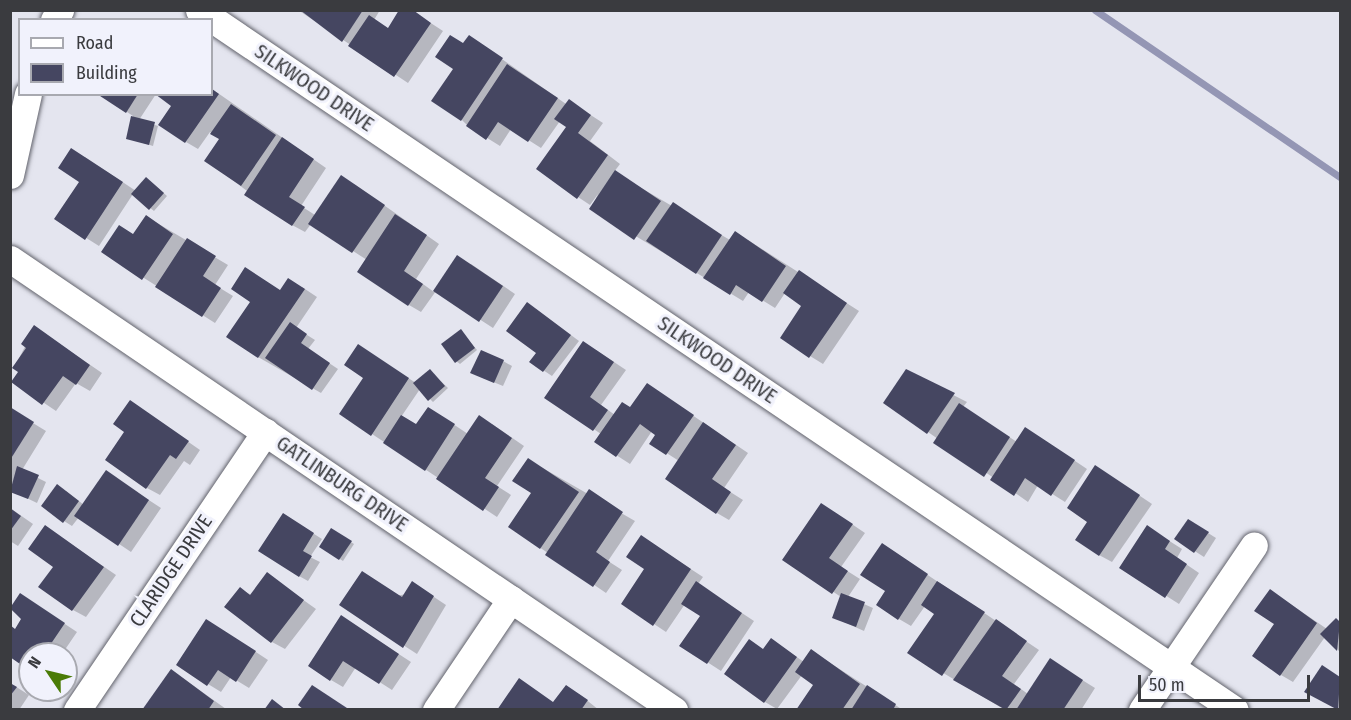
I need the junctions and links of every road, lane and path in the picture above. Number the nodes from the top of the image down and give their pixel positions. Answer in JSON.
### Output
{"nodes":[{"id":1,"x":213,"y":19,"type":"edge"},
{"id":2,"x":28,"y":96,"type":"edge"},
{"id":3,"x":10,"y":175,"type":"edge"},
{"id":4,"x":10,"y":259,"type":"edge"},
{"id":5,"x":265,"y":432,"type":"junction"},
{"id":6,"x":1254,"y":545,"type":"dead end"},
{"id":7,"x":511,"y":599,"type":"junction"},
{"id":8,"x":1172,"y":666,"type":"junction"},
{"id":9,"x":77,"y":710,"type":"edge"},
{"id":10,"x":436,"y":710,"type":"edge"},
{"id":11,"x":674,"y":710,"type":"edge"},
{"id":12,"x":1142,"y":710,"type":"edge"},
{"id":13,"x":1235,"y":710,"type":"edge"}],
"edges":[{"from":1,"to":8,"type":"street","name":"SILKWOOD DRIVE"},
{"from":2,"to":3,"type":"street"},
{"from":4,"to":5,"type":"street","name":"GATLINBURG DRIVE"},
{"from":5,"to":7,"type":"street","name":"GATLINBURG DRIVE"},
{"from":5,"to":9,"type":"street","name":"CLARIDGE DRIVE"},
{"from":6,"to":8,"type":"street"},
{"from":7,"to":10,"type":"street"},
{"from":7,"to":11,"type":"street","name":"GATLINBURG DRIVE"},
{"from":8,"to":12,"type":"street"},
{"from":8,"to":13,"type":"street","name":"SILKWOOD DRIVE"}]}
